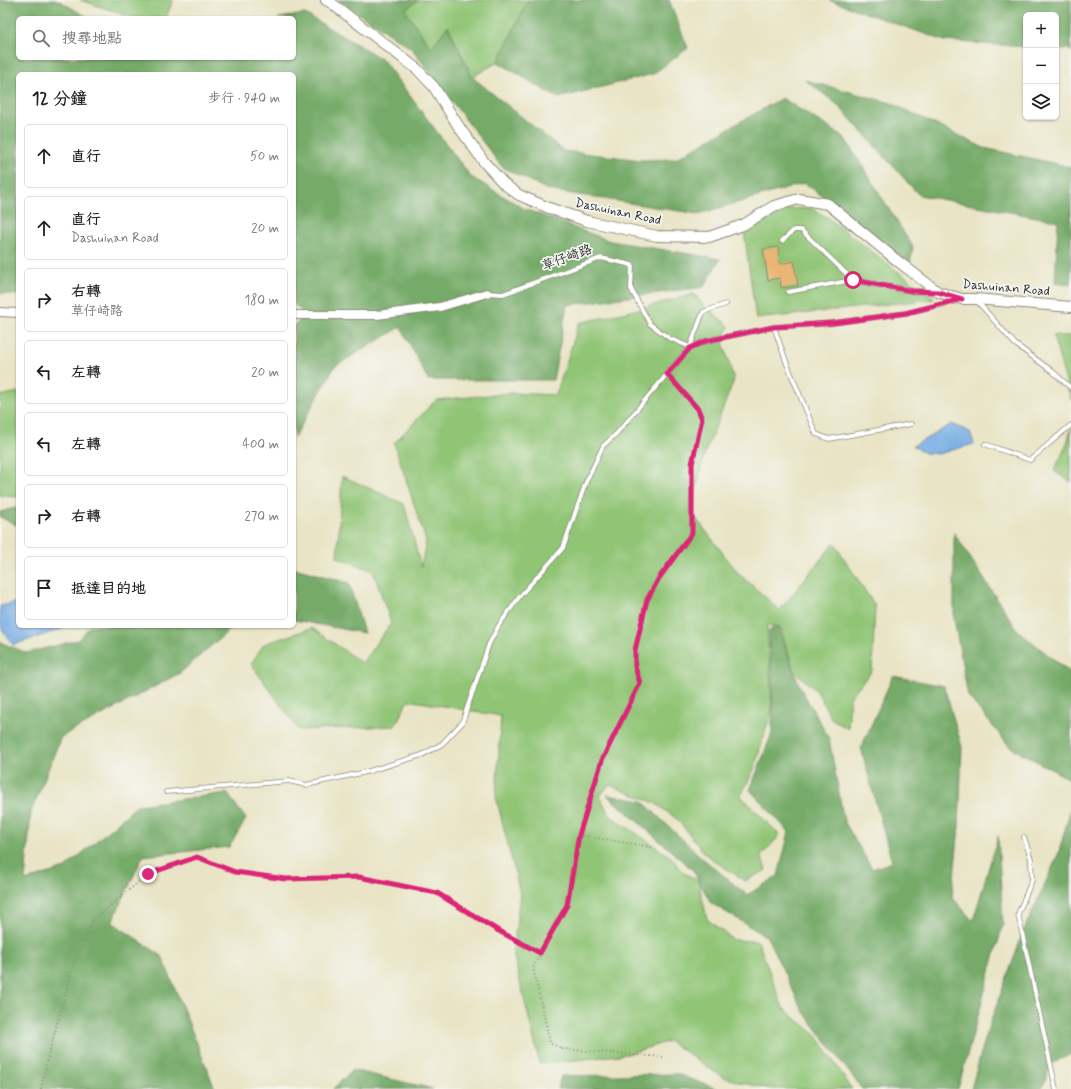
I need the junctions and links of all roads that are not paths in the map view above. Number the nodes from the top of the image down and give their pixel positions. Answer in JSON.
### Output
{"nodes":[{"id":1,"x":326,"y":0,"type":"edge"},
{"id":2,"x":782,"y":241,"type":"dead end"},
{"id":3,"x":853,"y":280,"type":"junction"},
{"id":4,"x":788,"y":292,"type":"dead end"},
{"id":5,"x":938,"y":292,"type":"junction"},
{"id":6,"x":487,"y":293,"type":"joint"},
{"id":7,"x":962,"y":299,"type":"junction"},
{"id":8,"x":975,"y":299,"type":"junction"},
{"id":9,"x":726,"y":304,"type":"dead end"},
{"id":10,"x":1071,"y":307,"type":"edge"},
{"id":11,"x":0,"y":312,"type":"edge"},
{"id":12,"x":16,"y":313,"type":"edge"},
{"id":13,"x":296,"y":316,"type":"edge"},
{"id":14,"x":774,"y":327,"type":"junction"},
{"id":15,"x":690,"y":348,"type":"junction"},
{"id":16,"x":1071,"y":388,"type":"edge"},
{"id":17,"x":911,"y":424,"type":"dead end"},
{"id":18,"x":1071,"y":424,"type":"edge"},
{"id":19,"x":985,"y":444,"type":"dead end"},
{"id":20,"x":166,"y":792,"type":"dead end"},
{"id":21,"x":1024,"y":837,"type":"dead end"},
{"id":22,"x":1056,"y":1089,"type":"edge"}],
"edges":[{"from":1,"to":5,"type":"street","name":"Dashuinan Road"},
{"from":2,"to":3,"type":"lane"},
{"from":3,"to":4,"type":"lane"},
{"from":3,"to":5,"type":"lane"},
{"from":5,"to":7,"type":"street","name":"Dashuinan Road"},
{"from":6,"to":13,"type":"street","name":"草仔崎路"},
{"from":6,"to":15,"type":"lane","name":"草仔崎路"},
{"from":7,"to":8,"type":"street","name":"Dashuinan Road"},
{"from":7,"to":14,"type":"lane"},
{"from":8,"to":10,"type":"street","name":"Dashuinan Road"},
{"from":8,"to":16,"type":"lane"},
{"from":9,"to":15,"type":"lane"},
{"from":11,"to":12,"type":"street"},
{"from":14,"to":15,"type":"lane"},
{"from":14,"to":17,"type":"lane"},
{"from":15,"to":20,"type":"lane"},
{"from":18,"to":19,"type":"lane"},
{"from":21,"to":22,"type":"lane"}]}
